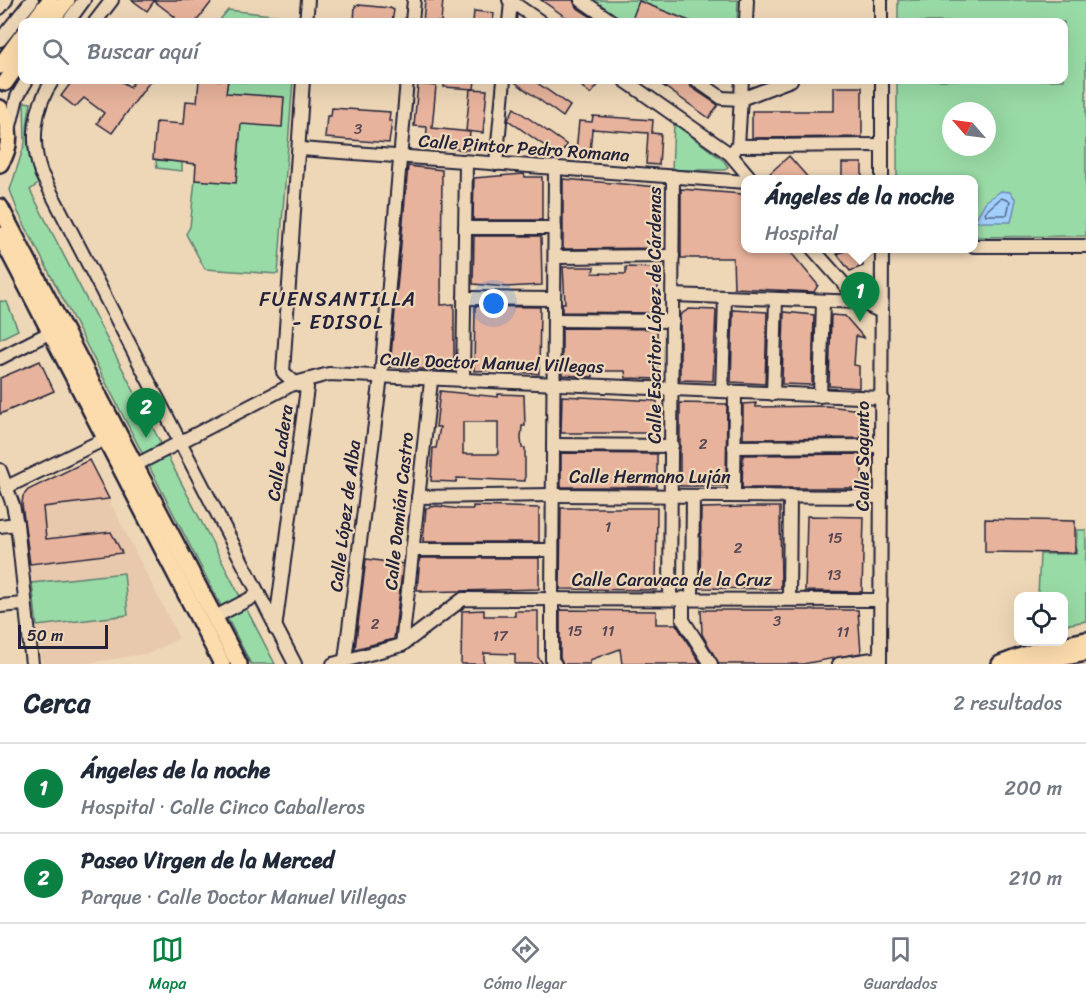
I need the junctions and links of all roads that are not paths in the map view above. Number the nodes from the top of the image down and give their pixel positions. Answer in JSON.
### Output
{"nodes":[{"id":1,"x":6,"y":0,"type":"edge"},
{"id":2,"x":32,"y":0,"type":"edge"},
{"id":3,"x":50,"y":0,"type":"edge"},
{"id":4,"x":66,"y":0,"type":"edge"},
{"id":5,"x":84,"y":0,"type":"edge"},
{"id":6,"x":112,"y":0,"type":"edge"},
{"id":7,"x":308,"y":0,"type":"edge"},
{"id":8,"x":414,"y":0,"type":"edge"},
{"id":9,"x":581,"y":0,"type":"edge"},
{"id":10,"x":747,"y":0,"type":"edge"},
{"id":11,"x":880,"y":0,"type":"edge"},
{"id":12,"x":510,"y":1,"type":"edge"},
{"id":13,"x":0,"y":8,"type":"edge"},
{"id":14,"x":36,"y":18,"type":"edge"},
{"id":15,"x":53,"y":18,"type":"edge"},
{"id":16,"x":71,"y":18,"type":"edge"},
{"id":17,"x":98,"y":18,"type":"edge"},
{"id":18,"x":306,"y":18,"type":"edge"},
{"id":19,"x":412,"y":18,"type":"edge"},
{"id":20,"x":509,"y":18,"type":"edge"},
{"id":21,"x":535,"y":18,"type":"edge"},
{"id":22,"x":608,"y":18,"type":"edge"},
{"id":23,"x":746,"y":18,"type":"edge"},
{"id":24,"x":881,"y":18,"type":"edge"},
{"id":25,"x":0,"y":40,"type":"edge"},
{"id":26,"x":18,"y":41,"type":"edge"},
{"id":27,"x":18,"y":65,"type":"edge"},
{"id":28,"x":0,"y":66,"type":"edge"},
{"id":29,"x":5,"y":83,"type":"dead end"},
{"id":30,"x":25,"y":84,"type":"edge"},
{"id":31,"x":51,"y":84,"type":"edge"},
{"id":32,"x":303,"y":84,"type":"edge"},
{"id":33,"x":407,"y":84,"type":"edge"},
{"id":34,"x":504,"y":84,"type":"edge"},
{"id":35,"x":630,"y":84,"type":"edge"},
{"id":36,"x":702,"y":84,"type":"edge"},
{"id":37,"x":742,"y":84,"type":"edge"},
{"id":38,"x":780,"y":84,"type":"edge"},
{"id":39,"x":882,"y":84,"type":"edge"},
{"id":40,"x":741,"y":99,"type":"junction"},
{"id":41,"x":0,"y":108,"type":"edge"},
{"id":42,"x":9,"y":131,"type":"junction"},
{"id":43,"x":881,"y":145,"type":"junction"},
{"id":44,"x":300,"y":149,"type":"junction"},
{"id":45,"x":734,"y":150,"type":"junction"},
{"id":46,"x":400,"y":157,"type":"junction"},
{"id":47,"x":466,"y":162,"type":"junction"},
{"id":48,"x":0,"y":164,"type":"edge"},
{"id":49,"x":496,"y":164,"type":"junction"},
{"id":50,"x":555,"y":167,"type":"junction"},
{"id":51,"x":749,"y":175,"type":"edge"},
{"id":52,"x":882,"y":175,"type":"edge"},
{"id":53,"x":673,"y":176,"type":"junction"},
{"id":54,"x":741,"y":182,"type":"edge"},
{"id":55,"x":0,"y":207,"type":"edge"},
{"id":56,"x":465,"y":228,"type":"junction"},
{"id":57,"x":555,"y":228,"type":"junction"},
{"id":58,"x":0,"y":235,"type":"edge"},
{"id":59,"x":978,"y":246,"type":"edge"},
{"id":60,"x":1086,"y":246,"type":"edge"},
{"id":61,"x":819,"y":253,"type":"edge"},
{"id":62,"x":882,"y":253,"type":"edge"},
{"id":63,"x":673,"y":256,"type":"junction"},
{"id":64,"x":555,"y":257,"type":"junction"},
{"id":65,"x":673,"y":296,"type":"junction"},
{"id":66,"x":464,"y":298,"type":"junction"},
{"id":67,"x":725,"y":298,"type":"junction"},
{"id":68,"x":554,"y":299,"type":"junction"},
{"id":69,"x":776,"y":300,"type":"junction"},
{"id":70,"x":823,"y":302,"type":"junction"},
{"id":71,"x":860,"y":302,"type":"junction"},
{"id":72,"x":882,"y":312,"type":"junction"},
{"id":73,"x":554,"y":320,"type":"junction"},
{"id":74,"x":673,"y":321,"type":"junction"},
{"id":75,"x":51,"y":332,"type":"junction"},
{"id":76,"x":0,"y":358,"type":"edge"},
{"id":77,"x":381,"y":376,"type":"junction"},
{"id":78,"x":430,"y":381,"type":"junction"},
{"id":79,"x":463,"y":381,"type":"junction"},
{"id":80,"x":296,"y":382,"type":"junction"},
{"id":81,"x":553,"y":383,"type":"junction"},
{"id":82,"x":672,"y":389,"type":"junction"},
{"id":83,"x":728,"y":392,"type":"junction"},
{"id":84,"x":772,"y":394,"type":"junction"},
{"id":85,"x":820,"y":396,"type":"junction"},
{"id":86,"x":882,"y":398,"type":"junction"},
{"id":87,"x":112,"y":435,"type":"junction"},
{"id":88,"x":181,"y":441,"type":"junction"},
{"id":89,"x":553,"y":445,"type":"junction"},
{"id":90,"x":672,"y":446,"type":"junction"},
{"id":91,"x":881,"y":446,"type":"junction"},
{"id":92,"x":734,"y":447,"type":"junction"},
{"id":93,"x":129,"y":468,"type":"junction"},
{"id":94,"x":0,"y":470,"type":"edge"},
{"id":95,"x":8,"y":488,"type":"junction"},
{"id":96,"x":552,"y":495,"type":"junction"},
{"id":97,"x":672,"y":496,"type":"junction"},
{"id":98,"x":693,"y":496,"type":"junction"},
{"id":99,"x":734,"y":496,"type":"junction"},
{"id":100,"x":790,"y":496,"type":"junction"},
{"id":101,"x":418,"y":497,"type":"junction"},
{"id":102,"x":881,"y":497,"type":"junction"},
{"id":103,"x":17,"y":524,"type":"junction"},
{"id":104,"x":0,"y":526,"type":"edge"},
{"id":105,"x":412,"y":550,"type":"junction"},
{"id":106,"x":552,"y":550,"type":"junction"},
{"id":107,"x":259,"y":594,"type":"junction"},
{"id":108,"x":552,"y":598,"type":"junction"},
{"id":109,"x":682,"y":598,"type":"junction"},
{"id":110,"x":789,"y":598,"type":"junction"},
{"id":111,"x":881,"y":600,"type":"junction"},
{"id":112,"x":24,"y":604,"type":"junction"},
{"id":113,"x":0,"y":606,"type":"edge"},
{"id":114,"x":215,"y":617,"type":"junction"},
{"id":115,"x":275,"y":629,"type":"junction"},
{"id":116,"x":1086,"y":640,"type":"edge"},
{"id":117,"x":402,"y":645,"type":"junction"},
{"id":118,"x":1086,"y":653,"type":"edge"},
{"id":119,"x":880,"y":661,"type":"edge"},
{"id":120,"x":339,"y":662,"type":"edge"},
{"id":121,"x":32,"y":664,"type":"edge"},
{"id":122,"x":222,"y":664,"type":"edge"},
{"id":123,"x":239,"y":664,"type":"edge"},
{"id":124,"x":295,"y":664,"type":"edge"},
{"id":125,"x":555,"y":664,"type":"edge"},
{"id":126,"x":711,"y":664,"type":"edge"},
{"id":127,"x":839,"y":664,"type":"edge"},
{"id":128,"x":999,"y":664,"type":"edge"},
{"id":129,"x":1031,"y":664,"type":"edge"}],
"edges":[{"from":1,"to":13,"type":"street"},
{"from":2,"to":25,"type":"street"},
{"from":3,"to":14,"type":"main road"},
{"from":4,"to":15,"type":"main road"},
{"from":5,"to":16,"type":"street"},
{"from":6,"to":17,"type":"street"},
{"from":7,"to":18,"type":"street"},
{"from":8,"to":19,"type":"street"},
{"from":9,"to":22,"type":"street"},
{"from":10,"to":23,"type":"street"},
{"from":11,"to":24,"type":"street"},
{"from":12,"to":20,"type":"street"},
{"from":12,"to":21,"type":"street"},
{"from":26,"to":28,"type":"main road"},
{"from":27,"to":29,"type":"main road"},
{"from":30,"to":42,"type":"street"},
{"from":31,"to":88,"type":"street"},
{"from":32,"to":44,"type":"street","name":"Calle Ladera"},
{"from":33,"to":46,"type":"street","name":"Calle López de Alba"},
{"from":34,"to":49,"type":"street"},
{"from":35,"to":45,"type":"street"},
{"from":36,"to":40,"type":"street"},
{"from":37,"to":40,"type":"street"},
{"from":38,"to":40,"type":"street"},
{"from":39,"to":43,"type":"street"},
{"from":40,"to":45,"type":"street"},
{"from":41,"to":42,"type":"main road"},
{"from":42,"to":48,"type":"main road"},
{"from":43,"to":45,"type":"street"},
{"from":43,"to":52,"type":"street"},
{"from":44,"to":46,"type":"street","name":"Calle Pintor Pedro Romana"},
{"from":44,"to":80,"type":"street","name":"Calle Ladera"},
{"from":45,"to":51,"type":"street"},
{"from":46,"to":47,"type":"street","name":"Calle Pintor Pedro Romana"},
{"from":46,"to":77,"type":"street","name":"Calle López de Alba"},
{"from":47,"to":49,"type":"street","name":"Calle Pintor Pedro Romana"},
{"from":47,"to":56,"type":"street"},
{"from":49,"to":50,"type":"street","name":"Calle Pintor Pedro Romana"},
{"from":50,"to":53,"type":"street","name":"Calle Pintor Pedro Romana"},
{"from":50,"to":57,"type":"street"},
{"from":53,"to":54,"type":"street","name":"Calle Pintor Pedro Romana"},
{"from":53,"to":63,"type":"street","name":"Calle Escritor López de Cárdenas"},
{"from":55,"to":87,"type":"main road"},
{"from":56,"to":57,"type":"street"},
{"from":56,"to":66,"type":"street"},
{"from":57,"to":64,"type":"street"},
{"from":58,"to":75,"type":"main road"},
{"from":59,"to":60,"type":"street"},
{"from":61,"to":71,"type":"street"},
{"from":62,"to":72,"type":"street","name":"Calle Sagunto"},
{"from":63,"to":64,"type":"street"},
{"from":63,"to":65,"type":"street","name":"Calle Escritor López de Cárdenas"},
{"from":64,"to":68,"type":"street"},
{"from":65,"to":67,"type":"street"},
{"from":65,"to":74,"type":"street","name":"Calle Escritor López de Cárdenas"},
{"from":66,"to":68,"type":"street"},
{"from":66,"to":79,"type":"street"},
{"from":67,"to":69,"type":"street"},
{"from":67,"to":83,"type":"street"},
{"from":68,"to":73,"type":"street"},
{"from":69,"to":70,"type":"street"},
{"from":69,"to":84,"type":"street"},
{"from":70,"to":71,"type":"street"},
{"from":70,"to":85,"type":"street"},
{"from":71,"to":72,"type":"street"},
{"from":72,"to":86,"type":"street","name":"Calle Sagunto"},
{"from":73,"to":74,"type":"street"},
{"from":73,"to":81,"type":"street"},
{"from":74,"to":82,"type":"street","name":"Calle Escritor López de Cárdenas"},
{"from":75,"to":76,"type":"street"},
{"from":75,"to":87,"type":"main road"},
{"from":77,"to":78,"type":"street","name":"Calle Doctor Manuel Villegas"},
{"from":77,"to":80,"type":"street","name":"Calle Doctor Manuel Villegas"},
{"from":77,"to":120,"type":"street","name":"Calle López de Alba"},
{"from":78,"to":79,"type":"street","name":"Calle Doctor Manuel Villegas"},
{"from":78,"to":101,"type":"street","name":"Calle Damián Castro"},
{"from":79,"to":81,"type":"street","name":"Calle Doctor Manuel Villegas"},
{"from":80,"to":88,"type":"street","name":"Calle Doctor Manuel Villegas"},
{"from":80,"to":115,"type":"street","name":"Calle Ladera"},
{"from":81,"to":82,"type":"street","name":"Calle Doctor Manuel Villegas"},
{"from":81,"to":89,"type":"street"},
{"from":82,"to":83,"type":"street","name":"Calle Doctor Manuel Villegas"},
{"from":82,"to":90,"type":"street","name":"Calle Escritor López de Cárdenas"},
{"from":83,"to":84,"type":"street","name":"Calle Doctor Manuel Villegas"},
{"from":83,"to":92,"type":"street"},
{"from":84,"to":85,"type":"street","name":"Calle Doctor Manuel Villegas"},
{"from":85,"to":86,"type":"street","name":"Calle Doctor Manuel Villegas"},
{"from":86,"to":91,"type":"street","name":"Calle Sagunto"},
{"from":87,"to":93,"type":"main road"},
{"from":87,"to":95,"type":"street"},
{"from":88,"to":93,"type":"street","name":"Calle Doctor Manuel Villegas"},
{"from":88,"to":107,"type":"street"},
{"from":89,"to":90,"type":"street"},
{"from":89,"to":96,"type":"street"},
{"from":90,"to":97,"type":"street","name":"Calle Escritor López de Cárdenas"},
{"from":91,"to":92,"type":"street"},
{"from":91,"to":102,"type":"street","name":"Calle Sagunto"},
{"from":92,"to":99,"type":"street"},
{"from":93,"to":114,"type":"main road"},
{"from":93,"to":122,"type":"main road"},
{"from":94,"to":95,"type":"street"},
{"from":95,"to":103,"type":"street"},
{"from":96,"to":97,"type":"street","name":"Calle Hermano Luján"},
{"from":96,"to":101,"type":"street","name":"Calle Hermano Luján"},
{"from":96,"to":106,"type":"street"},
{"from":97,"to":98,"type":"street","name":"Calle Hermano Luján"},
{"from":97,"to":109,"type":"street","name":"Calle Escritor López de Cárdenas"},
{"from":98,"to":99,"type":"street","name":"Calle Hermano Luján"},
{"from":98,"to":109,"type":"street"},
{"from":99,"to":100,"type":"street","name":"Calle Hermano Luján"},
{"from":100,"to":102,"type":"street","name":"Calle Hermano Luján"},
{"from":100,"to":110,"type":"street"},
{"from":101,"to":105,"type":"street","name":"Calle Damián Castro"},
{"from":102,"to":111,"type":"street","name":"Calle Sagunto"},
{"from":103,"to":104,"type":"street"},
{"from":103,"to":112,"type":"street"},
{"from":105,"to":106,"type":"street"},
{"from":105,"to":117,"type":"street","name":"Calle Damián Castro"},
{"from":106,"to":108,"type":"street"},
{"from":107,"to":114,"type":"street"},
{"from":107,"to":115,"type":"street"},
{"from":108,"to":109,"type":"street","name":"Calle Caravaca de la Cruz"},
{"from":108,"to":117,"type":"street","name":"Calle Caravaca de la Cruz"},
{"from":108,"to":125,"type":"street"},
{"from":109,"to":110,"type":"street","name":"Calle Caravaca de la Cruz"},
{"from":109,"to":126,"type":"street"},
{"from":110,"to":111,"type":"street","name":"Calle Caravaca de la Cruz"},
{"from":111,"to":119,"type":"street","name":"Calle Sagunto"},
{"from":112,"to":113,"type":"street"},
{"from":112,"to":121,"type":"street"},
{"from":114,"to":123,"type":"main road"},
{"from":115,"to":124,"type":"street"},
{"from":116,"to":128,"type":"main road"},
{"from":117,"to":120,"type":"street"},
{"from":118,"to":129,"type":"main road"},
{"from":119,"to":127,"type":"street"}]}
